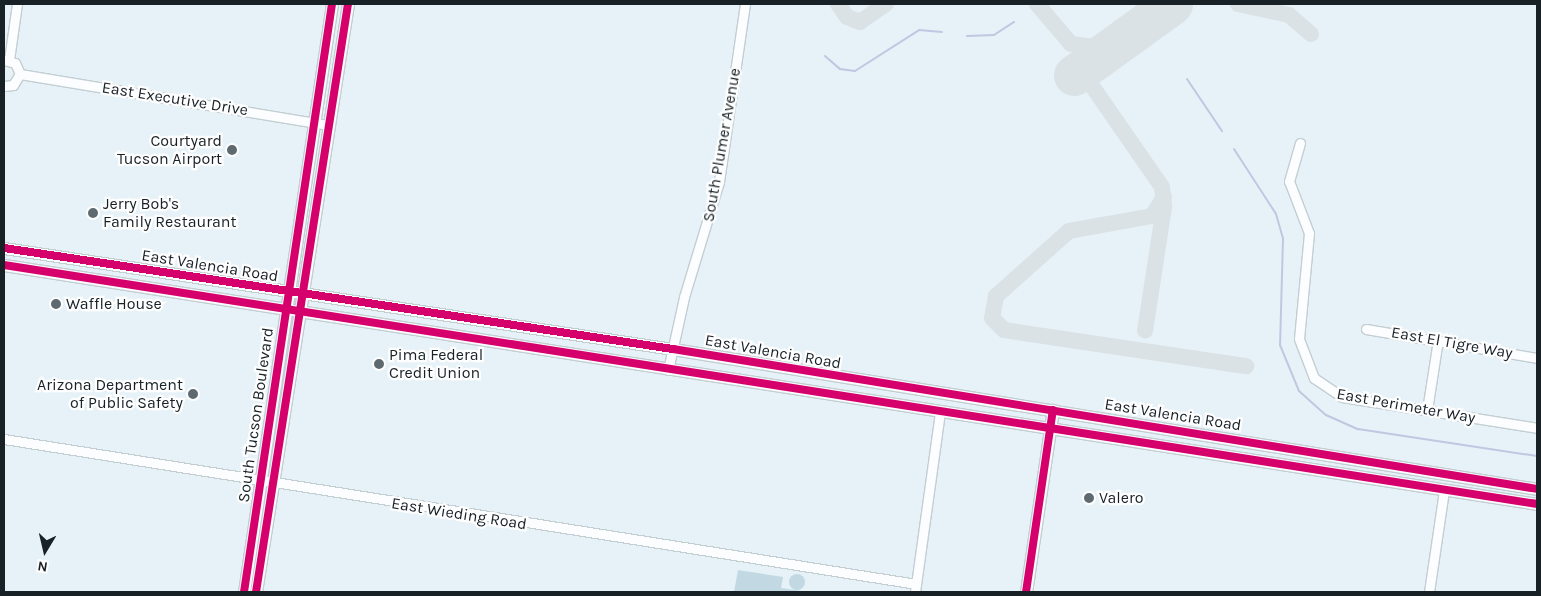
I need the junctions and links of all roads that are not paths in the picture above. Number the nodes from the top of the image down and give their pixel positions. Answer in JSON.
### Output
{"nodes":[{"id":1,"x":17,"y":4,"type":"edge"},
{"id":2,"x":332,"y":4,"type":"edge"},
{"id":3,"x":348,"y":4,"type":"edge"},
{"id":4,"x":745,"y":4,"type":"edge"},
{"id":5,"x":6,"y":60,"type":"edge"},
{"id":6,"x":20,"y":74,"type":"junction"},
{"id":7,"x":4,"y":86,"type":"edge"},
{"id":8,"x":313,"y":123,"type":"junction"},
{"id":9,"x":329,"y":126,"type":"junction"},
{"id":10,"x":1300,"y":143,"type":"dead end"},
{"id":11,"x":4,"y":248,"type":"edge"},
{"id":12,"x":100,"y":263,"type":"junction"},
{"id":13,"x":4,"y":266,"type":"edge"},
{"id":14,"x":97,"y":280,"type":"junction"},
{"id":15,"x":288,"y":291,"type":"junction"},
{"id":16,"x":303,"y":294,"type":"junction"},
{"id":17,"x":285,"y":309,"type":"junction"},
{"id":18,"x":300,"y":312,"type":"junction"},
{"id":19,"x":473,"y":320,"type":"junction"},
{"id":20,"x":1366,"y":328,"type":"dead end"},
{"id":21,"x":470,"y":339,"type":"junction"},
{"id":22,"x":1438,"y":340,"type":"junction"},
{"id":23,"x":673,"y":349,"type":"junction"},
{"id":24,"x":1537,"y":358,"type":"edge"},
{"id":25,"x":668,"y":370,"type":"junction"},
{"id":26,"x":1053,"y":410,"type":"junction"},
{"id":27,"x":1427,"y":410,"type":"junction"},
{"id":28,"x":940,"y":412,"type":"junction"},
{"id":29,"x":1537,"y":428,"type":"edge"},
{"id":30,"x":1051,"y":430,"type":"junction"},
{"id":31,"x":4,"y":439,"type":"edge"},
{"id":32,"x":1238,"y":439,"type":"junction"},
{"id":33,"x":1235,"y":457,"type":"junction"},
{"id":34,"x":262,"y":477,"type":"junction"},
{"id":35,"x":272,"y":484,"type":"junction"},
{"id":36,"x":1537,"y":489,"type":"edge"},
{"id":37,"x":1444,"y":490,"type":"junction"},
{"id":38,"x":1537,"y":504,"type":"edge"},
{"id":39,"x":916,"y":588,"type":"edge"},
{"id":40,"x":244,"y":592,"type":"edge"},
{"id":41,"x":256,"y":592,"type":"edge"},
{"id":42,"x":1026,"y":592,"type":"edge"},
{"id":43,"x":1429,"y":592,"type":"edge"}],
"edges":[{"from":1,"to":5,"type":"street"},
{"from":2,"to":8,"type":"main road","name":"South Tucson Boulevard"},
{"from":3,"to":9,"type":"main road","name":"South Tucson Boulevard"},
{"from":4,"to":23,"type":"street","name":"South Plumer Avenue"},
{"from":5,"to":6,"type":"street"},
{"from":6,"to":7,"type":"street"},
{"from":6,"to":8,"type":"street","name":"East Executive Drive"},
{"from":8,"to":9,"type":"street","name":"East Executive Drive"},
{"from":8,"to":15,"type":"main road","name":"South Tucson Boulevard"},
{"from":9,"to":16,"type":"main road","name":"South Tucson Boulevard"},
{"from":10,"to":27,"type":"street","name":"East Perimeter Way"},
{"from":11,"to":12,"type":"main road","name":"East Valencia Road"},
{"from":12,"to":14,"type":"main road"},
{"from":12,"to":15,"type":"main road","name":"East Valencia Road"},
{"from":13,"to":14,"type":"main road","name":"East Valencia Road"},
{"from":14,"to":17,"type":"main road","name":"East Valencia Road"},
{"from":15,"to":16,"type":"main road","name":"East Valencia Road"},
{"from":15,"to":17,"type":"main road","name":"South Tucson Boulevard"},
{"from":16,"to":18,"type":"main road","name":"South Tucson Boulevard"},
{"from":16,"to":19,"type":"main road","name":"East Valencia Road"},
{"from":17,"to":18,"type":"main road","name":"East Valencia Road"},
{"from":17,"to":34,"type":"main road","name":"South Tucson Boulevard"},
{"from":18,"to":21,"type":"main road","name":"East Valencia Road"},
{"from":18,"to":35,"type":"main road","name":"South Tucson Boulevard"},
{"from":19,"to":21,"type":"main road"},
{"from":19,"to":23,"type":"main road","name":"East Valencia Road"},
{"from":20,"to":22,"type":"street","name":"East El Tigre Way"},
{"from":21,"to":25,"type":"main road","name":"East Valencia Road"},
{"from":22,"to":24,"type":"street","name":"East El Tigre Way"},
{"from":22,"to":27,"type":"street"},
{"from":23,"to":25,"type":"street","name":"South Plumer Avenue"},
{"from":23,"to":26,"type":"main road","name":"East Valencia Road"},
{"from":25,"to":28,"type":"main road","name":"East Valencia Road"},
{"from":26,"to":30,"type":"main road"},
{"from":26,"to":32,"type":"main road","name":"East Valencia Road"},
{"from":27,"to":29,"type":"street","name":"East Perimeter Way"},
{"from":28,"to":30,"type":"main road","name":"East Valencia Road"},
{"from":28,"to":39,"type":"street"},
{"from":30,"to":33,"type":"main road","name":"East Valencia Road"},
{"from":30,"to":42,"type":"main road"},
{"from":31,"to":34,"type":"street","name":"East Wieding Road"},
{"from":32,"to":33,"type":"main road"},
{"from":32,"to":36,"type":"main road","name":"East Valencia Road"},
{"from":33,"to":37,"type":"main road","name":"East Valencia Road"},
{"from":34,"to":35,"type":"street","name":"East Wieding Road"},
{"from":34,"to":40,"type":"main road","name":"South Tucson Boulevard"},
{"from":35,"to":39,"type":"street","name":"East Wieding Road"},
{"from":35,"to":41,"type":"main road","name":"South Tucson Boulevard"},
{"from":37,"to":38,"type":"main road","name":"East Valencia Road"},
{"from":37,"to":43,"type":"street"}]}
